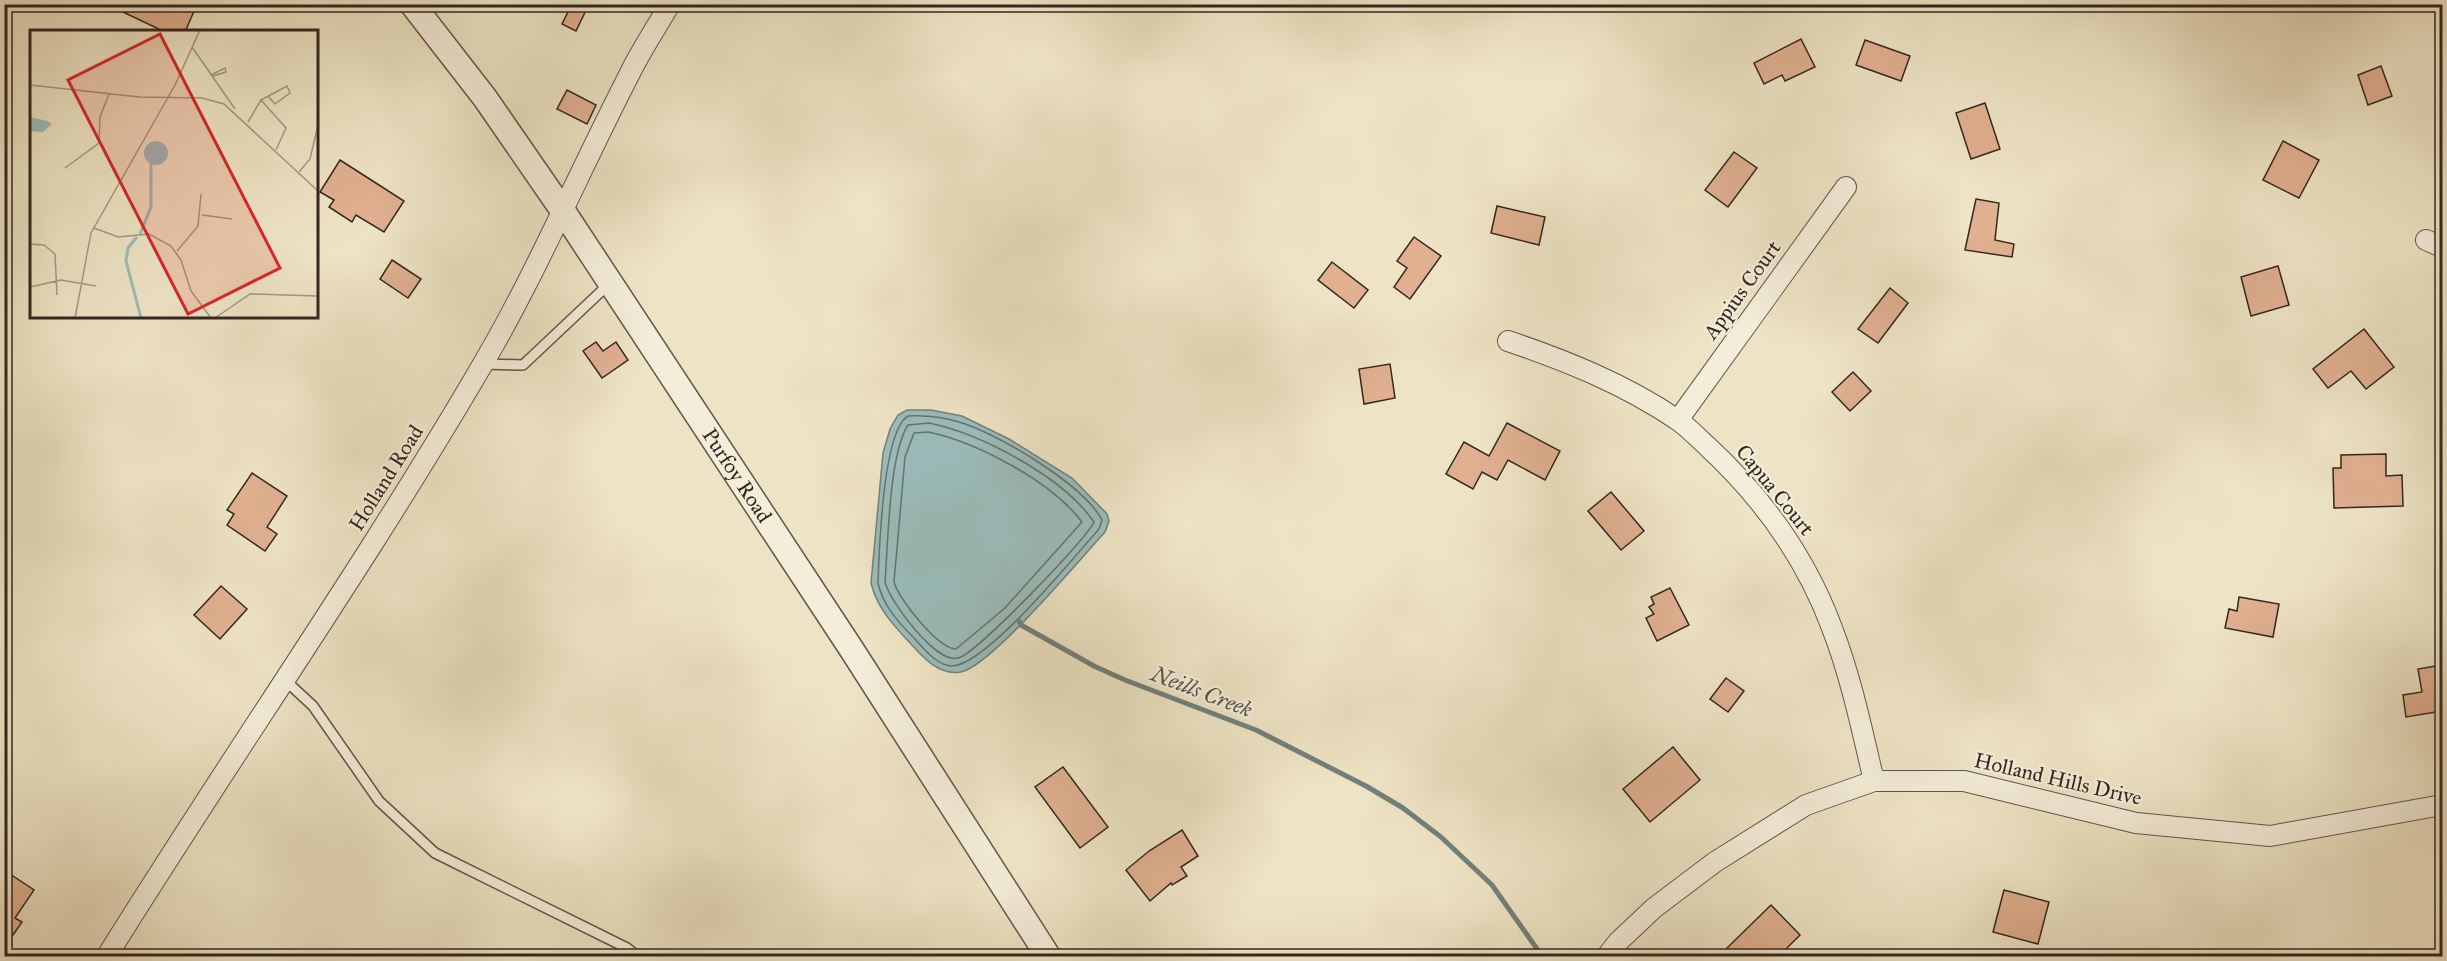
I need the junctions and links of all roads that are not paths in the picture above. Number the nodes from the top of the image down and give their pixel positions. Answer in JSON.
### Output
{"nodes":[{"id":1,"x":412,"y":4,"type":"edge"},
{"id":2,"x":670,"y":4,"type":"edge"},
{"id":3,"x":1846,"y":187,"type":"dead end"},
{"id":4,"x":563,"y":211,"type":"junction"},
{"id":5,"x":610,"y":283,"type":"junction"},
{"id":6,"x":1508,"y":341,"type":"dead end"},
{"id":7,"x":483,"y":364,"type":"junction"},
{"id":8,"x":1678,"y":420,"type":"junction"},
{"id":9,"x":286,"y":681,"type":"junction"},
{"id":10,"x":1874,"y":781,"type":"junction"},
{"id":11,"x":2442,"y":805,"type":"edge"},
{"id":12,"x":107,"y":957,"type":"edge"},
{"id":13,"x":637,"y":957,"type":"edge"},
{"id":14,"x":1048,"y":957,"type":"edge"},
{"id":15,"x":1607,"y":957,"type":"edge"}],
"edges":[{"from":1,"to":4,"type":"street","name":"Purfoy Road"},
{"from":2,"to":4,"type":"street","name":"Holland Road"},
{"from":3,"to":8,"type":"street","name":"Appius Court"},
{"from":4,"to":5,"type":"street","name":"Purfoy Road"},
{"from":4,"to":7,"type":"street","name":"Holland Road"},
{"from":5,"to":7,"type":"lane"},
{"from":5,"to":14,"type":"street","name":"Purfoy Road"},
{"from":6,"to":8,"type":"street","name":"Capua Court"},
{"from":7,"to":9,"type":"street","name":"Holland Road"},
{"from":8,"to":10,"type":"street","name":"Capua Court"},
{"from":9,"to":12,"type":"street","name":"Holland Road"},
{"from":9,"to":13,"type":"lane"},
{"from":10,"to":11,"type":"street","name":"Holland Hills Drive"},
{"from":10,"to":15,"type":"street","name":"Holland Hills Drive"}]}
